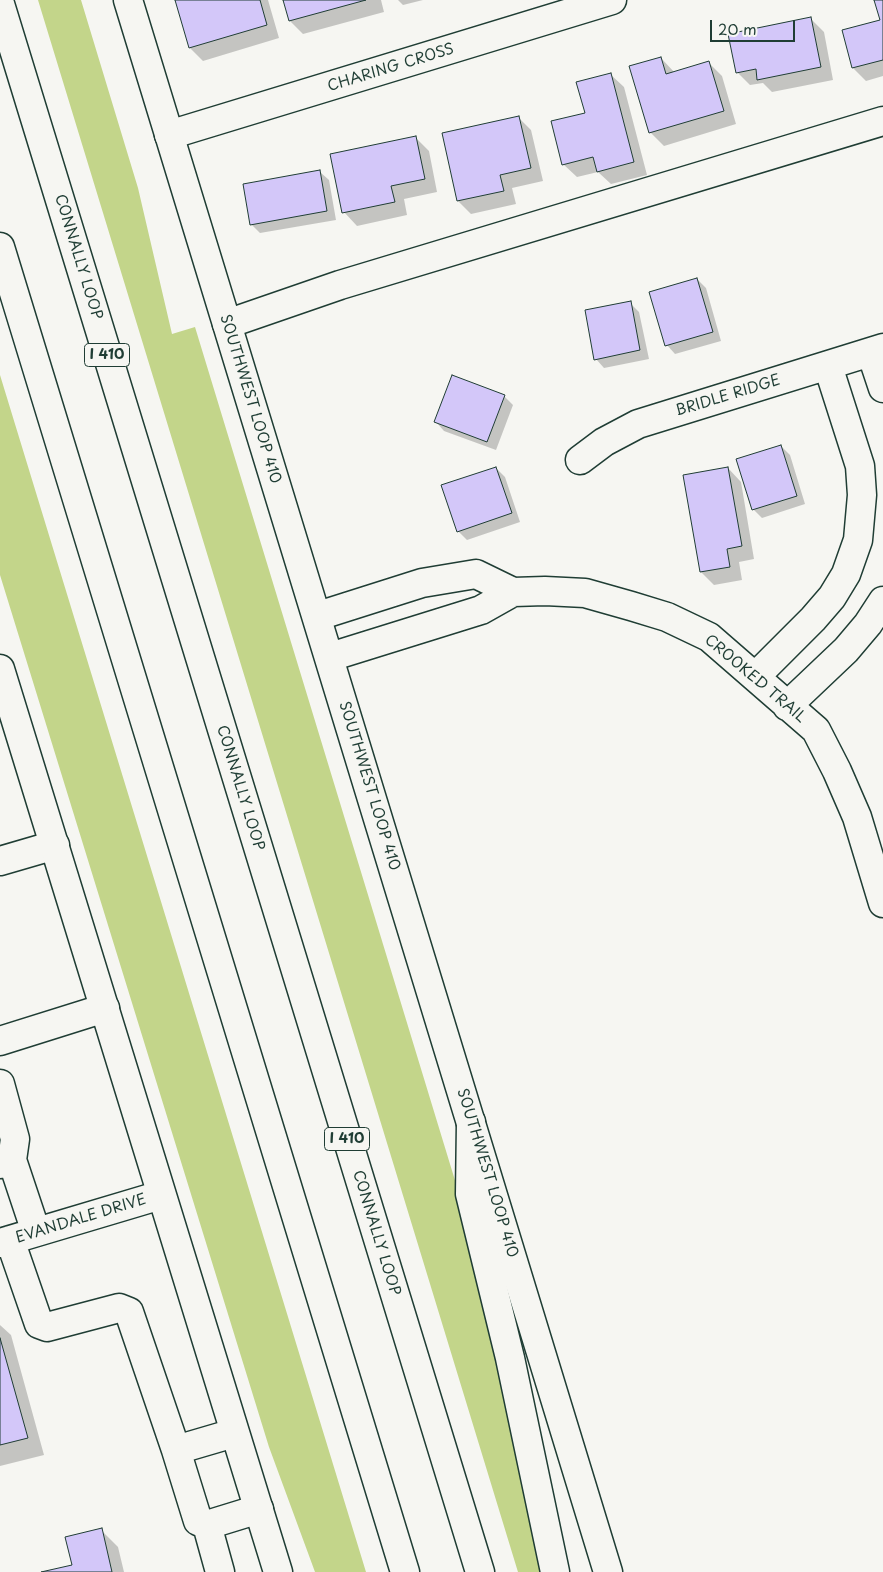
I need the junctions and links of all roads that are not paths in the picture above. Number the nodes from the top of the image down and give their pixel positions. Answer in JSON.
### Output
{"nodes":[{"id":1,"x":128,"y":0,"type":"edge"},
{"id":2,"x":612,"y":0,"type":"edge"},
{"id":3,"x":0,"y":4,"type":"edge"},
{"id":4,"x":883,"y":121,"type":"edge"},
{"id":5,"x":169,"y":135,"type":"junction"},
{"id":6,"x":0,"y":247,"type":"edge"},
{"id":7,"x":227,"y":324,"type":"junction"},
{"id":8,"x":877,"y":350,"type":"edge"},
{"id":9,"x":828,"y":366,"type":"junction"},
{"id":10,"x":883,"y":388,"type":"edge"},
{"id":11,"x":580,"y":460,"type":"dead end"},
{"id":12,"x":513,"y":592,"type":"junction"},
{"id":13,"x":883,"y":601,"type":"edge"},
{"id":14,"x":318,"y":616,"type":"junction"},
{"id":15,"x":330,"y":657,"type":"junction"},
{"id":16,"x":0,"y":669,"type":"edge"},
{"id":17,"x":756,"y":676,"type":"junction"},
{"id":18,"x":787,"y":706,"type":"junction"},
{"id":19,"x":54,"y":845,"type":"junction"},
{"id":20,"x":0,"y":862,"type":"edge"},
{"id":21,"x":883,"y":903,"type":"edge"},
{"id":22,"x":105,"y":1008,"type":"junction"},
{"id":23,"x":0,"y":1041,"type":"edge"},
{"id":24,"x":0,"y":1084,"type":"edge"},
{"id":25,"x":471,"y":1122,"type":"junction"},
{"id":26,"x":6,"y":1162,"type":"edge"},
{"id":27,"x":161,"y":1195,"type":"junction"},
{"id":28,"x":36,"y":1232,"type":"junction"},
{"id":29,"x":5,"y":1242,"type":"edge"},
{"id":30,"x":234,"y":1433,"type":"junction"},
{"id":31,"x":176,"y":1450,"type":"junction"},
{"id":32,"x":259,"y":1509,"type":"junction"},
{"id":33,"x":207,"y":1525,"type":"junction"},
{"id":34,"x":220,"y":1572,"type":"edge"},
{"id":35,"x":278,"y":1572,"type":"edge"},
{"id":36,"x":405,"y":1572,"type":"edge"},
{"id":37,"x":480,"y":1572,"type":"edge"},
{"id":38,"x":555,"y":1572,"type":"edge"},
{"id":39,"x":608,"y":1572,"type":"edge"}],
"edges":[{"from":1,"to":5,"type":"main road","name":"SOUTHWEST LOOP 410"},
{"from":2,"to":5,"type":"main road","name":"CHARING CROSS"},
{"from":3,"to":37,"type":"main road","name":"CONNALLY LOOP","number":"I 410"},
{"from":4,"to":7,"type":"main road"},
{"from":5,"to":7,"type":"main road","name":"SOUTHWEST LOOP 410"},
{"from":6,"to":36,"type":"main road"},
{"from":7,"to":14,"type":"main road","name":"SOUTHWEST LOOP 410"},
{"from":8,"to":9,"type":"main road","name":"BRIDLE RIDGE"},
{"from":8,"to":10,"type":"main road"},
{"from":9,"to":11,"type":"main road","name":"BRIDLE RIDGE"},
{"from":9,"to":17,"type":"main road"},
{"from":12,"to":14,"type":"main road","name":"CROOKED TRAIL"},
{"from":12,"to":15,"type":"main road","name":"CROOKED TRAIL"},
{"from":12,"to":17,"type":"main road","name":"CROOKED TRAIL"},
{"from":13,"to":18,"type":"main road"},
{"from":14,"to":15,"type":"main road","name":"SOUTHWEST LOOP 410"},
{"from":15,"to":25,"type":"main road","name":"SOUTHWEST LOOP 410"},
{"from":16,"to":19,"type":"main road"},
{"from":17,"to":18,"type":"main road","name":"CROOKED TRAIL"},
{"from":18,"to":21,"type":"main road","name":"CROOKED TRAIL"},
{"from":19,"to":20,"type":"main road"},
{"from":19,"to":22,"type":"main road"},
{"from":22,"to":23,"type":"main road"},
{"from":22,"to":27,"type":"main road"},
{"from":24,"to":26,"type":"main road"},
{"from":25,"to":38,"type":"main road"},
{"from":25,"to":39,"type":"main road","name":"SOUTHWEST LOOP 410"},
{"from":26,"to":28,"type":"main road"},
{"from":27,"to":28,"type":"main road","name":"EVANDALE DRIVE"},
{"from":27,"to":30,"type":"main road"},
{"from":28,"to":29,"type":"main road","name":"EVANDALE DRIVE"},
{"from":29,"to":31,"type":"main road"},
{"from":30,"to":31,"type":"main road"},
{"from":30,"to":32,"type":"main road"},
{"from":31,"to":33,"type":"main road"},
{"from":32,"to":33,"type":"main road"},
{"from":32,"to":35,"type":"main road"},
{"from":33,"to":34,"type":"main road"}]}
